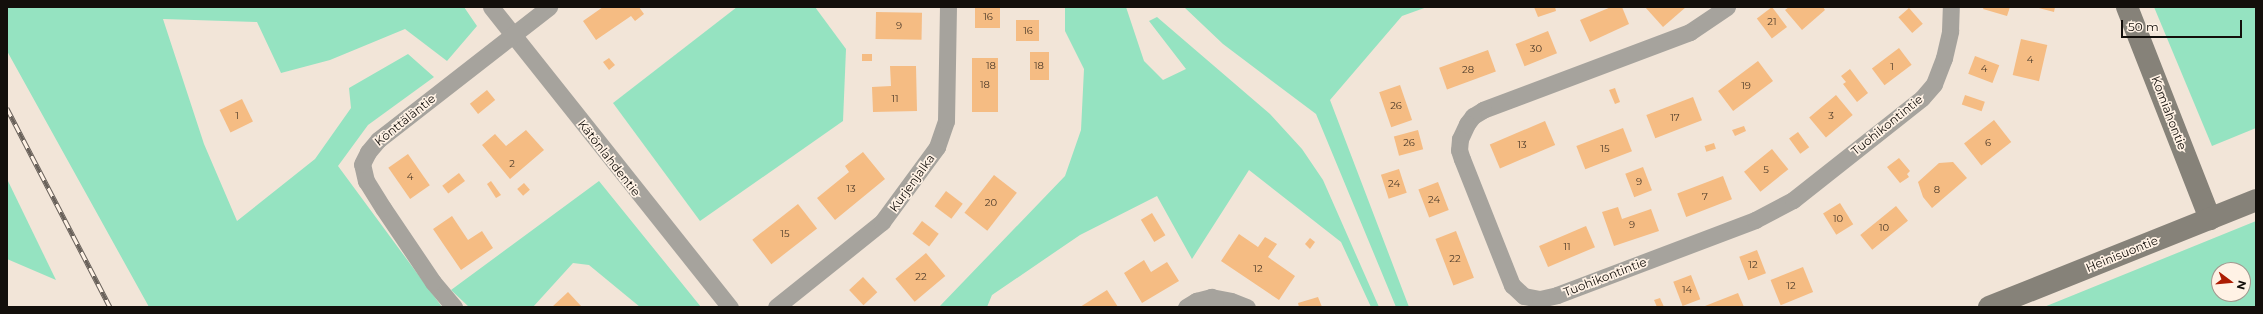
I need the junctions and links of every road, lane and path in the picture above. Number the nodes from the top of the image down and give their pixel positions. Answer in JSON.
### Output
{"nodes":[{"id":1,"x":491,"y":7,"type":"edge"},
{"id":2,"x":549,"y":7,"type":"edge"},
{"id":3,"x":948,"y":7,"type":"edge"},
{"id":4,"x":1727,"y":7,"type":"edge"},
{"id":5,"x":1951,"y":7,"type":"edge"},
{"id":6,"x":2127,"y":7,"type":"edge"},
{"id":7,"x":513,"y":36,"type":"junction"},
{"id":8,"x":2256,"y":200,"type":"edge"},
{"id":9,"x":2210,"y":219,"type":"junction"},
{"id":10,"x":454,"y":307,"type":"edge"},
{"id":11,"x":730,"y":307,"type":"edge"},
{"id":12,"x":776,"y":307,"type":"edge"},
{"id":13,"x":1186,"y":307,"type":"edge"},
{"id":14,"x":1247,"y":307,"type":"edge"},
{"id":15,"x":1989,"y":307,"type":"edge"}],
"edges":[{"from":1,"to":7,"type":"street","name":"Kätönlahdentie"},
{"from":2,"to":7,"type":"street"},
{"from":3,"to":12,"type":"street","name":"Kurjenjalka"},
{"from":4,"to":5,"type":"street","name":"Tuohikontintie"},
{"from":6,"to":9,"type":"street","name":"Komiahontie"},
{"from":7,"to":10,"type":"street","name":"Könttäläntie"},
{"from":7,"to":11,"type":"street","name":"Kätönlahdentie"},
{"from":8,"to":9,"type":"street","name":"Heinisuontie"},
{"from":9,"to":15,"type":"street","name":"Heinisuontie"},
{"from":13,"to":14,"type":"street"}]}
